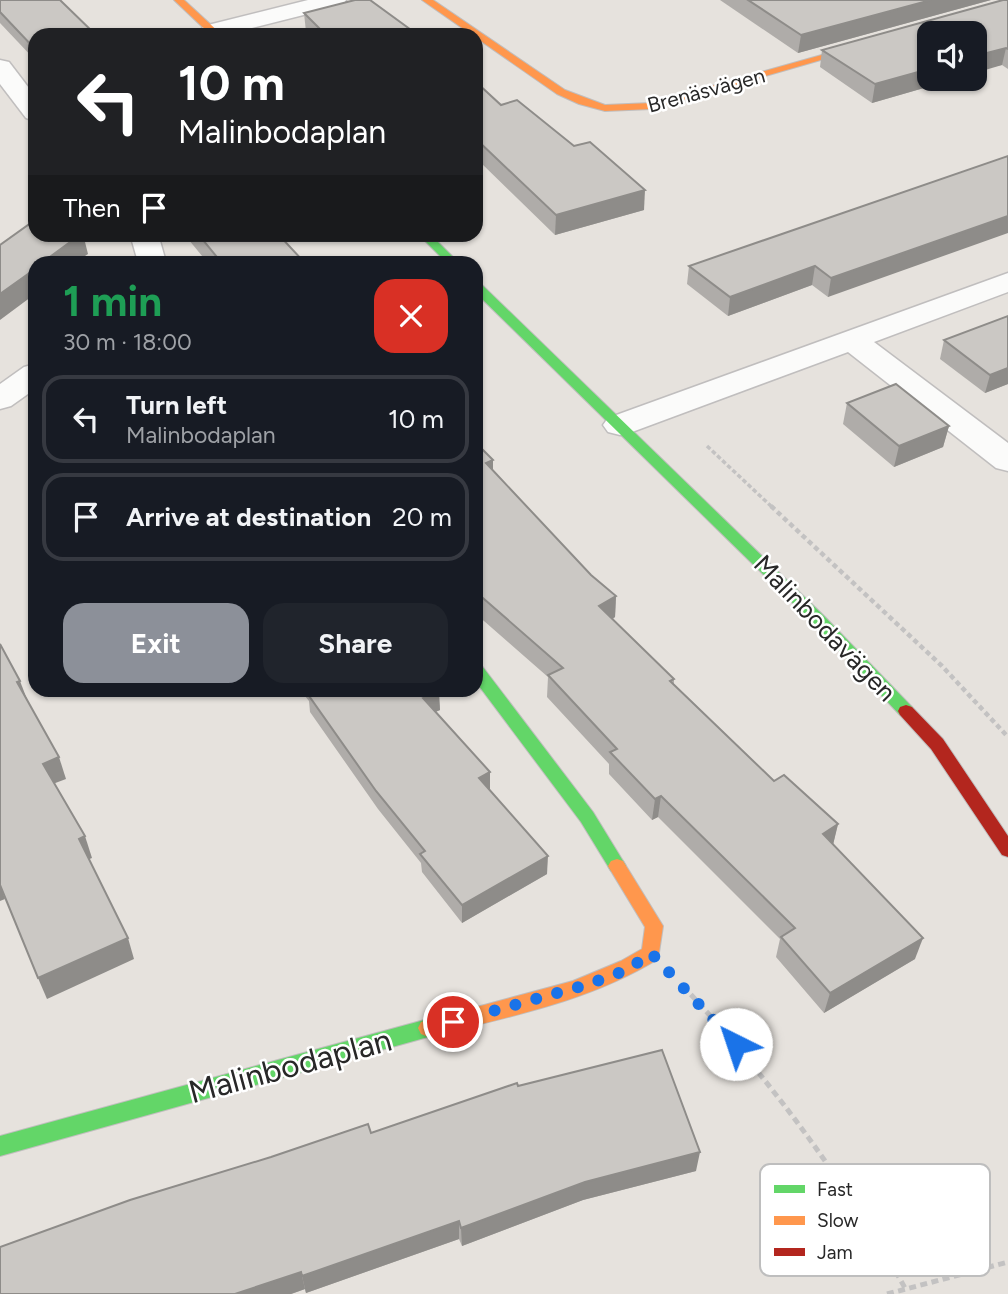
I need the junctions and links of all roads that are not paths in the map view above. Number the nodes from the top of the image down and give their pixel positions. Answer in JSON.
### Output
{"nodes":[{"id":1,"x":179,"y":0,"type":"edge"},
{"id":2,"x":335,"y":0,"type":"edge"},
{"id":3,"x":427,"y":0,"type":"edge"},
{"id":4,"x":210,"y":28,"type":"edge"},
{"id":5,"x":233,"y":28,"type":"edge"},
{"id":6,"x":468,"y":28,"type":"edge"},
{"id":7,"x":483,"y":38,"type":"edge"},
{"id":8,"x":892,"y":38,"type":"edge"},
{"id":9,"x":0,"y":67,"type":"edge"},
{"id":10,"x":10,"y":94,"type":"edge"},
{"id":11,"x":28,"y":108,"type":"edge"},
{"id":12,"x":431,"y":242,"type":"edge"},
{"id":13,"x":446,"y":256,"type":"edge"},
{"id":14,"x":1008,"y":282,"type":"edge"},
{"id":15,"x":483,"y":293,"type":"edge"},
{"id":16,"x":851,"y":339,"type":"junction"},
{"id":17,"x":28,"y":379,"type":"edge"},
{"id":18,"x":0,"y":399,"type":"edge"},
{"id":19,"x":620,"y":425,"type":"junction"},
{"id":20,"x":1008,"y":460,"type":"edge"},
{"id":21,"x":483,"y":679,"type":"edge"},
{"id":22,"x":1008,"y":850,"type":"edge"},
{"id":23,"x":0,"y":1146,"type":"edge"}],
"edges":[{"from":1,"to":4,"type":"street"},
{"from":2,"to":5,"type":"street"},
{"from":3,"to":6,"type":"street","name":"Brenäsvägen"},
{"from":7,"to":8,"type":"street","name":"Brenäsvägen"},
{"from":9,"to":10,"type":"street"},
{"from":10,"to":11,"type":"street"},
{"from":12,"to":13,"type":"street"},
{"from":14,"to":16,"type":"street"},
{"from":15,"to":19,"type":"street","name":"Malinbodavägen"},
{"from":16,"to":19,"type":"street"},
{"from":16,"to":20,"type":"street"},
{"from":17,"to":18,"type":"street"},
{"from":19,"to":22,"type":"street","name":"Malinbodavägen"},
{"from":21,"to":23,"type":"street","name":"Malinbodaplan"}]}
